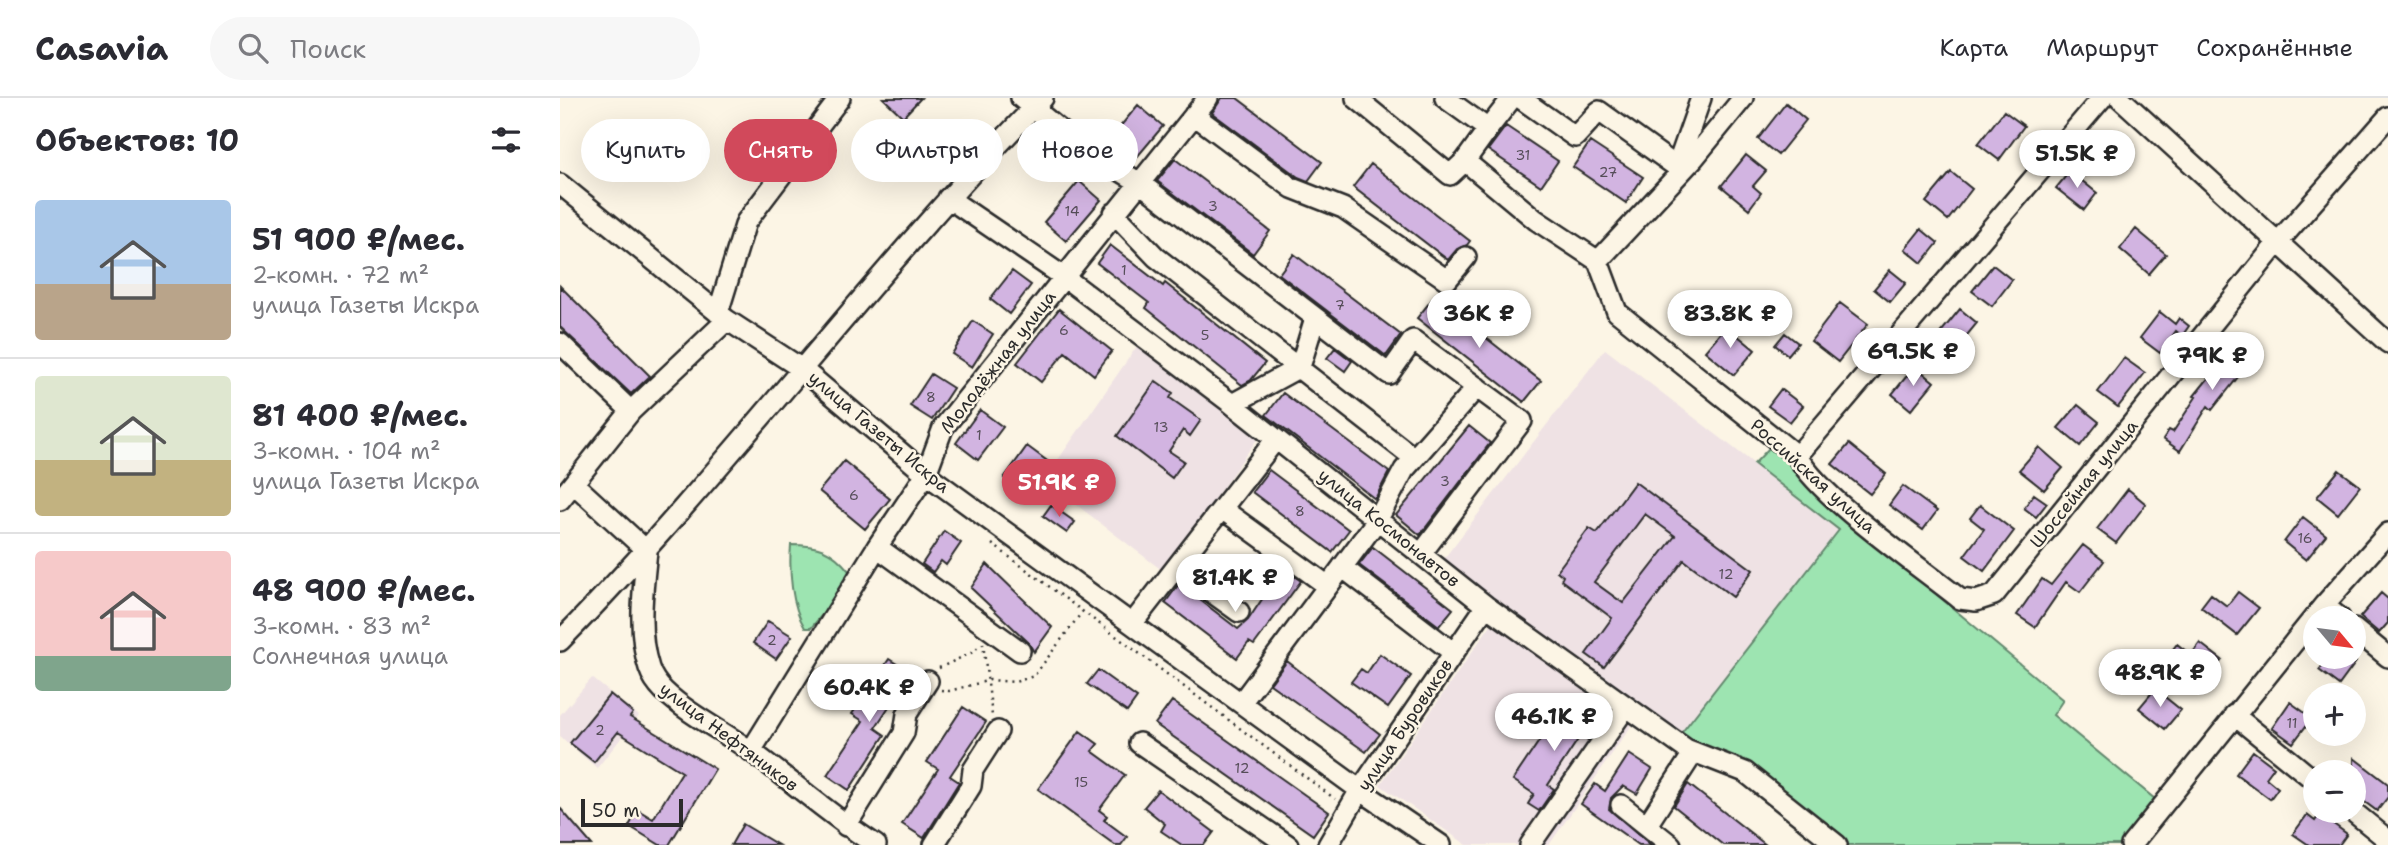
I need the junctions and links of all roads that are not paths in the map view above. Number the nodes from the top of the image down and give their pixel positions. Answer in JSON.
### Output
{"nodes":[{"id":1,"x":841,"y":98,"type":"edge"},
{"id":2,"x":1208,"y":98,"type":"edge"},
{"id":3,"x":1445,"y":98,"type":"edge"},
{"id":4,"x":1512,"y":98,"type":"edge"},
{"id":5,"x":1520,"y":98,"type":"edge"},
{"id":6,"x":1701,"y":98,"type":"edge"},
{"id":7,"x":1743,"y":98,"type":"edge"},
{"id":8,"x":2102,"y":98,"type":"edge"},
{"id":9,"x":2120,"y":98,"type":"edge"},
{"id":10,"x":1367,"y":101,"type":"edge"},
{"id":11,"x":1032,"y":102,"type":"edge"},
{"id":12,"x":1194,"y":115,"type":"junction"},
{"id":13,"x":2388,"y":117,"type":"edge"},
{"id":14,"x":1488,"y":128,"type":"junction"},
{"id":15,"x":1465,"y":161,"type":"junction"},
{"id":16,"x":1688,"y":164,"type":"junction"},
{"id":17,"x":1139,"y":183,"type":"junction"},
{"id":18,"x":560,"y":184,"type":"edge"},
{"id":19,"x":948,"y":198,"type":"junction"},
{"id":20,"x":1114,"y":214,"type":"junction"},
{"id":21,"x":2279,"y":241,"type":"junction"},
{"id":22,"x":1466,"y":257,"type":"dead end"},
{"id":23,"x":1598,"y":261,"type":"junction"},
{"id":24,"x":1064,"y":277,"type":"junction"},
{"id":25,"x":722,"y":316,"type":"junction"},
{"id":26,"x":1315,"y":318,"type":"junction"},
{"id":27,"x":560,"y":343,"type":"edge"},
{"id":28,"x":2388,"y":343,"type":"edge"},
{"id":29,"x":1300,"y":367,"type":"junction"},
{"id":30,"x":802,"y":369,"type":"junction"},
{"id":31,"x":1477,"y":387,"type":"junction"},
{"id":32,"x":1232,"y":404,"type":"junction"},
{"id":33,"x":631,"y":411,"type":"junction"},
{"id":34,"x":1276,"y":439,"type":"junction"},
{"id":35,"x":1797,"y":456,"type":"junction"},
{"id":36,"x":1414,"y":458,"type":"junction"},
{"id":37,"x":926,"y":474,"type":"junction"},
{"id":38,"x":574,"y":484,"type":"junction"},
{"id":39,"x":560,"y":500,"type":"edge"},
{"id":40,"x":1222,"y":509,"type":"junction"},
{"id":41,"x":1378,"y":519,"type":"junction"},
{"id":42,"x":2388,"y":533,"type":"edge"},
{"id":43,"x":877,"y":547,"type":"junction"},
{"id":44,"x":646,"y":551,"type":"junction"},
{"id":45,"x":1421,"y":554,"type":"junction"},
{"id":46,"x":1342,"y":567,"type":"junction"},
{"id":47,"x":1178,"y":568,"type":"junction"},
{"id":48,"x":1328,"y":586,"type":"junction"},
{"id":49,"x":1994,"y":595,"type":"joint"},
{"id":50,"x":2324,"y":605,"type":"joint"},
{"id":51,"x":1486,"y":606,"type":"junction"},
{"id":52,"x":1239,"y":612,"type":"dead end"},
{"id":53,"x":1132,"y":624,"type":"junction"},
{"id":54,"x":2366,"y":639,"type":"edge"},
{"id":55,"x":560,"y":640,"type":"edge"},
{"id":56,"x":1020,"y":651,"type":"dead end"},
{"id":57,"x":1454,"y":653,"type":"junction"},
{"id":58,"x":2388,"y":657,"type":"edge"},
{"id":59,"x":928,"y":681,"type":"road end"},
{"id":60,"x":1241,"y":703,"type":"junction"},
{"id":61,"x":1626,"y":707,"type":"junction"},
{"id":62,"x":2234,"y":715,"type":"junction"},
{"id":63,"x":998,"y":731,"type":"road end"},
{"id":64,"x":1139,"y":743,"type":"dead end"},
{"id":65,"x":751,"y":751,"type":"junction"},
{"id":66,"x":1694,"y":752,"type":"junction"},
{"id":67,"x":2303,"y":771,"type":"edge"},
{"id":68,"x":1360,"y":790,"type":"junction"},
{"id":69,"x":1620,"y":805,"type":"dead end"},
{"id":70,"x":2366,"y":822,"type":"edge"},
{"id":71,"x":1647,"y":825,"type":"junction"},
{"id":72,"x":846,"y":826,"type":"junction"},
{"id":73,"x":2388,"y":840,"type":"edge"},
{"id":74,"x":2138,"y":843,"type":"edge"},
{"id":75,"x":1437,"y":844,"type":"edge"},
{"id":76,"x":876,"y":845,"type":"edge"},
{"id":77,"x":934,"y":845,"type":"edge"},
{"id":78,"x":1288,"y":845,"type":"edge"},
{"id":79,"x":1328,"y":845,"type":"edge"},
{"id":80,"x":1530,"y":845,"type":"edge"},
{"id":81,"x":1671,"y":845,"type":"edge"},
{"id":82,"x":1837,"y":845,"type":"edge"}],
"edges":[{"from":1,"to":25,"type":"street"},
{"from":2,"to":12,"type":"street","name":"Молодёжная улица"},
{"from":3,"to":14,"type":"street"},
{"from":4,"to":14,"type":"street"},
{"from":5,"to":16,"type":"street"},
{"from":6,"to":16,"type":"street"},
{"from":7,"to":16,"type":"street"},
{"from":8,"to":35,"type":"street"},
{"from":9,"to":21,"type":"street"},
{"from":10,"to":15,"type":"street"},
{"from":11,"to":17,"type":"street"},
{"from":11,"to":19,"type":"street"},
{"from":12,"to":17,"type":"street","name":"Молодёжная улица"},
{"from":12,"to":22,"type":"street"},
{"from":13,"to":21,"type":"street","name":"Шоссейная улица"},
{"from":14,"to":15,"type":"street"},
{"from":15,"to":23,"type":"street"},
{"from":16,"to":23,"type":"street"},
{"from":17,"to":20,"type":"street","name":"Молодёжная улица"},
{"from":17,"to":26,"type":"street"},
{"from":18,"to":25,"type":"street","name":"улица Газеты Искра"},
{"from":19,"to":24,"type":"street","name":"улица Космонавтов"},
{"from":19,"to":30,"type":"street"},
{"from":20,"to":24,"type":"street","name":"Молодёжная улица"},
{"from":20,"to":29,"type":"street"},
{"from":21,"to":28,"type":"street"},
{"from":21,"to":49,"type":"street","name":"Шоссейная улица"},
{"from":23,"to":35,"type":"street","name":"Российская улица"},
{"from":24,"to":32,"type":"street","name":"улица Космонавтов"},
{"from":24,"to":37,"type":"street","name":"Молодёжная улица"},
{"from":25,"to":30,"type":"street","name":"улица Газеты Искра"},
{"from":25,"to":33,"type":"street"},
{"from":26,"to":29,"type":"street"},
{"from":26,"to":31,"type":"street"},
{"from":27,"to":33,"type":"street"},
{"from":29,"to":32,"type":"street"},
{"from":29,"to":36,"type":"street"},
{"from":30,"to":37,"type":"street","name":"улица Газеты Искра"},
{"from":30,"to":44,"type":"street"},
{"from":31,"to":36,"type":"street"},
{"from":31,"to":45,"type":"street"},
{"from":32,"to":34,"type":"street","name":"улица Космонавтов"},
{"from":33,"to":38,"type":"street"},
{"from":34,"to":40,"type":"street"},
{"from":34,"to":41,"type":"street","name":"улица Космонавтов"},
{"from":35,"to":49,"type":"street","name":"Российская улица"},
{"from":36,"to":41,"type":"street"},
{"from":37,"to":43,"type":"street","name":"Молодёжная улица"},
{"from":37,"to":53,"type":"street","name":"улица Газеты Искра"},
{"from":38,"to":39,"type":"street"},
{"from":38,"to":44,"type":"street"},
{"from":40,"to":47,"type":"street"},
{"from":40,"to":48,"type":"street"},
{"from":41,"to":45,"type":"street","name":"улица Космонавтов"},
{"from":41,"to":46,"type":"street"},
{"from":42,"to":50,"type":"street"},
{"from":43,"to":56,"type":"street"},
{"from":43,"to":65,"type":"street","name":"Молодёжная улица"},
{"from":44,"to":55,"type":"street"},
{"from":44,"to":65,"type":"street","name":"улица Нефтяников"},
{"from":45,"to":51,"type":"street","name":"улица Космонавтов"},
{"from":46,"to":48,"type":"street"},
{"from":46,"to":57,"type":"street"},
{"from":47,"to":52,"type":"street"},
{"from":47,"to":53,"type":"street"},
{"from":48,"to":60,"type":"street"},
{"from":50,"to":62,"type":"street"},
{"from":51,"to":57,"type":"street","name":"улица Буровиков"},
{"from":51,"to":61,"type":"street","name":"улица Космонавтов"},
{"from":53,"to":60,"type":"street","name":"улица Газеты Искра"},
{"from":54,"to":58,"type":"street"},
{"from":57,"to":68,"type":"street","name":"улица Буровиков"},
{"from":59,"to":72,"type":"street"},
{"from":60,"to":68,"type":"street","name":"улица Газеты Искра"},
{"from":61,"to":66,"type":"street","name":"улица Космонавтов"},
{"from":61,"to":80,"type":"street"},
{"from":62,"to":67,"type":"street"},
{"from":62,"to":74,"type":"street"},
{"from":63,"to":77,"type":"street"},
{"from":64,"to":78,"type":"street"},
{"from":65,"to":72,"type":"street","name":"улица Нефтяников"},
{"from":66,"to":71,"type":"street"},
{"from":66,"to":82,"type":"street","name":"улица Космонавтов"},
{"from":68,"to":75,"type":"street","name":"улица Газеты Искра"},
{"from":68,"to":79,"type":"street","name":"улица Буровиков"},
{"from":69,"to":71,"type":"street"},
{"from":70,"to":73,"type":"street"},
{"from":71,"to":81,"type":"street"},
{"from":72,"to":76,"type":"street","name":"улица Нефтяников"}]}
